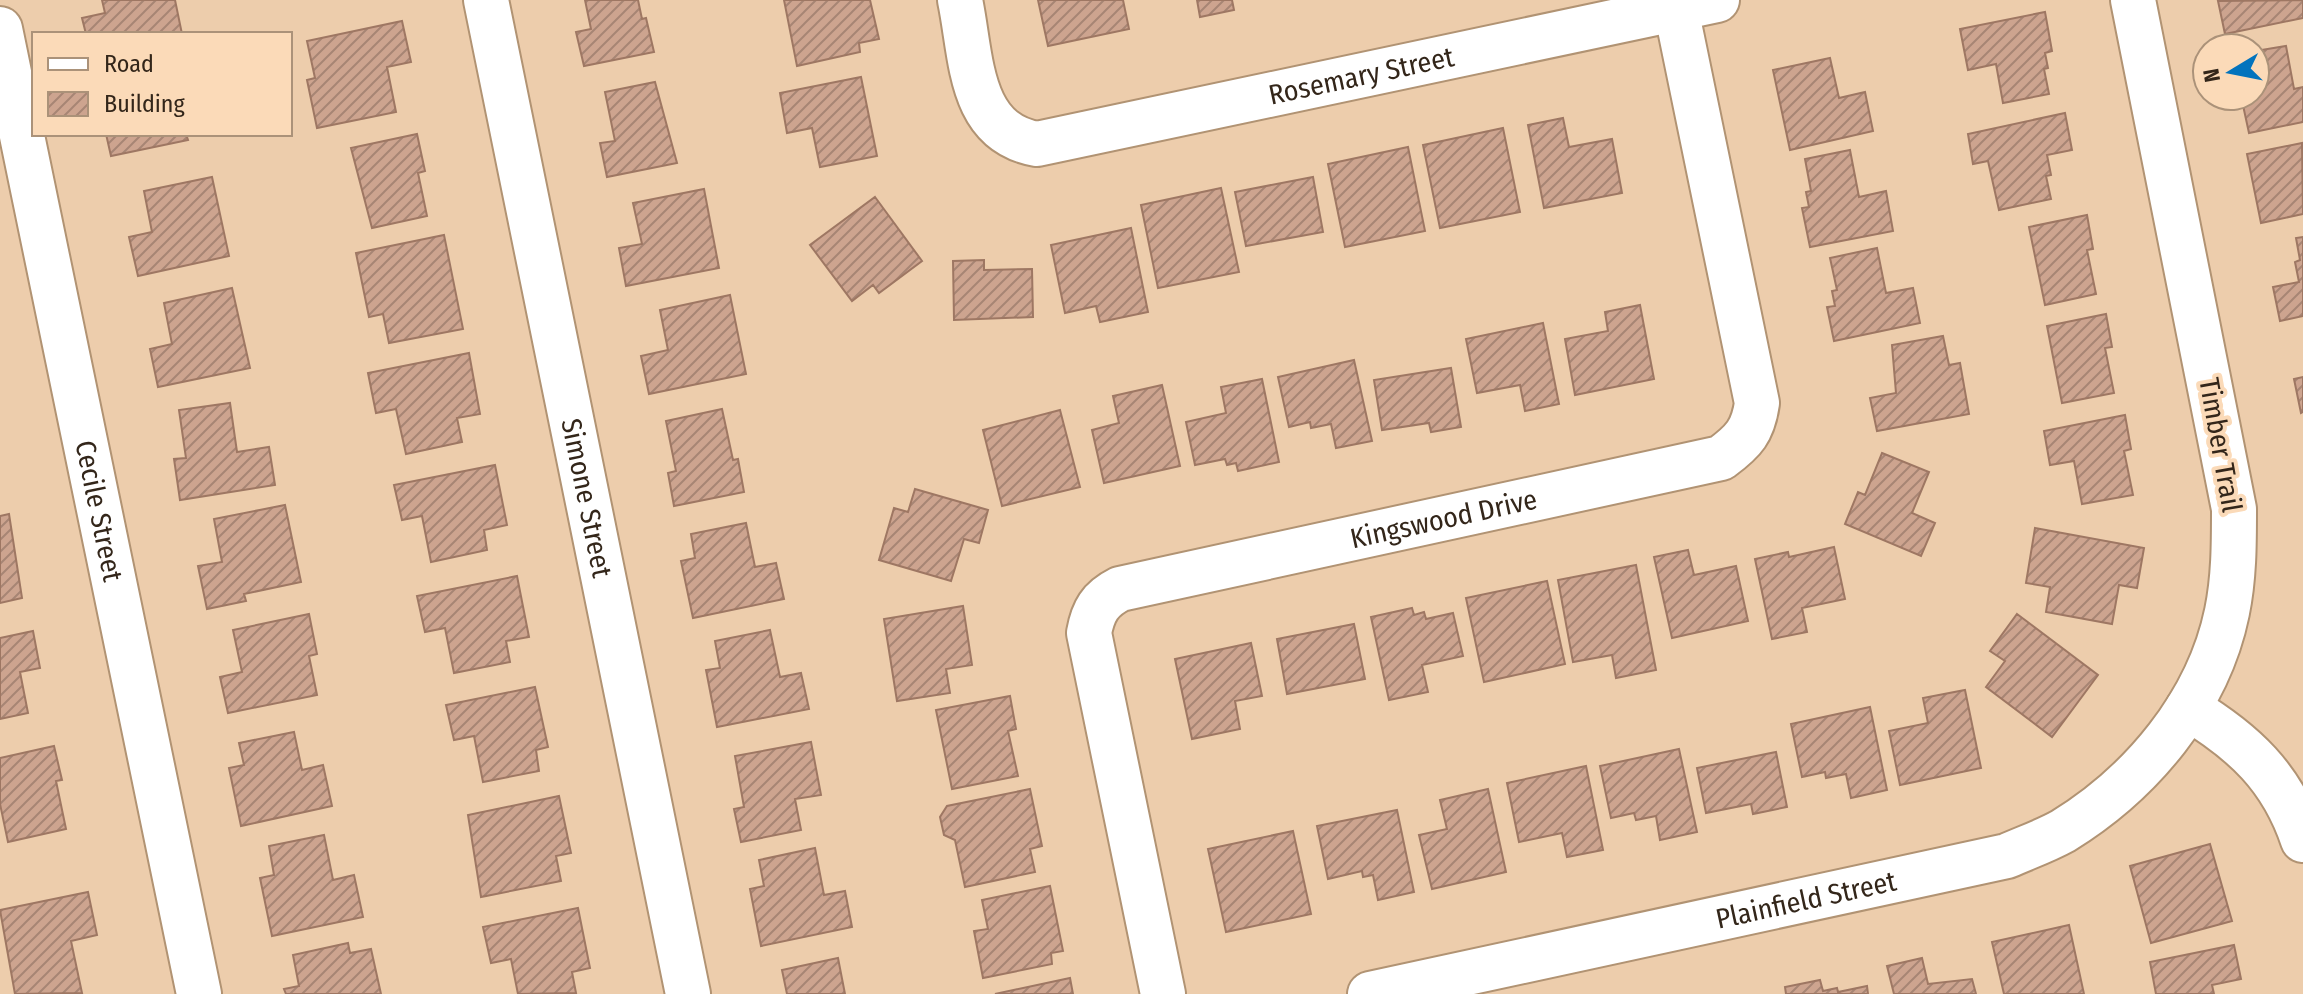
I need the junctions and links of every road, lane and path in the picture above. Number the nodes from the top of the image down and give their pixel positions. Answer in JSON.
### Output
{"nodes":[{"id":1,"x":486,"y":0,"type":"edge"},
{"id":2,"x":960,"y":0,"type":"edge"},
{"id":3,"x":2133,"y":0,"type":"edge"},
{"id":4,"x":1696,"y":4,"type":"edge"},
{"id":5,"x":0,"y":29,"type":"edge"},
{"id":6,"x":2188,"y":708,"type":"junction"},
{"id":7,"x":2303,"y":840,"type":"edge"},
{"id":8,"x":199,"y":994,"type":"edge"},
{"id":9,"x":688,"y":994,"type":"edge"},
{"id":10,"x":1163,"y":994,"type":"edge"},
{"id":11,"x":1370,"y":994,"type":"edge"}],
"edges":[{"from":1,"to":9,"type":"street","name":"Simone Street"},
{"from":2,"to":4,"type":"street","name":"Rosemary Street"},
{"from":3,"to":6,"type":"street","name":"Timber Trail"},
{"from":4,"to":10,"type":"street","name":"Kingswood Drive"},
{"from":5,"to":8,"type":"street","name":"Cecile Street"},
{"from":6,"to":7,"type":"street"},
{"from":6,"to":11,"type":"street","name":"Plainfield Street"}]}
